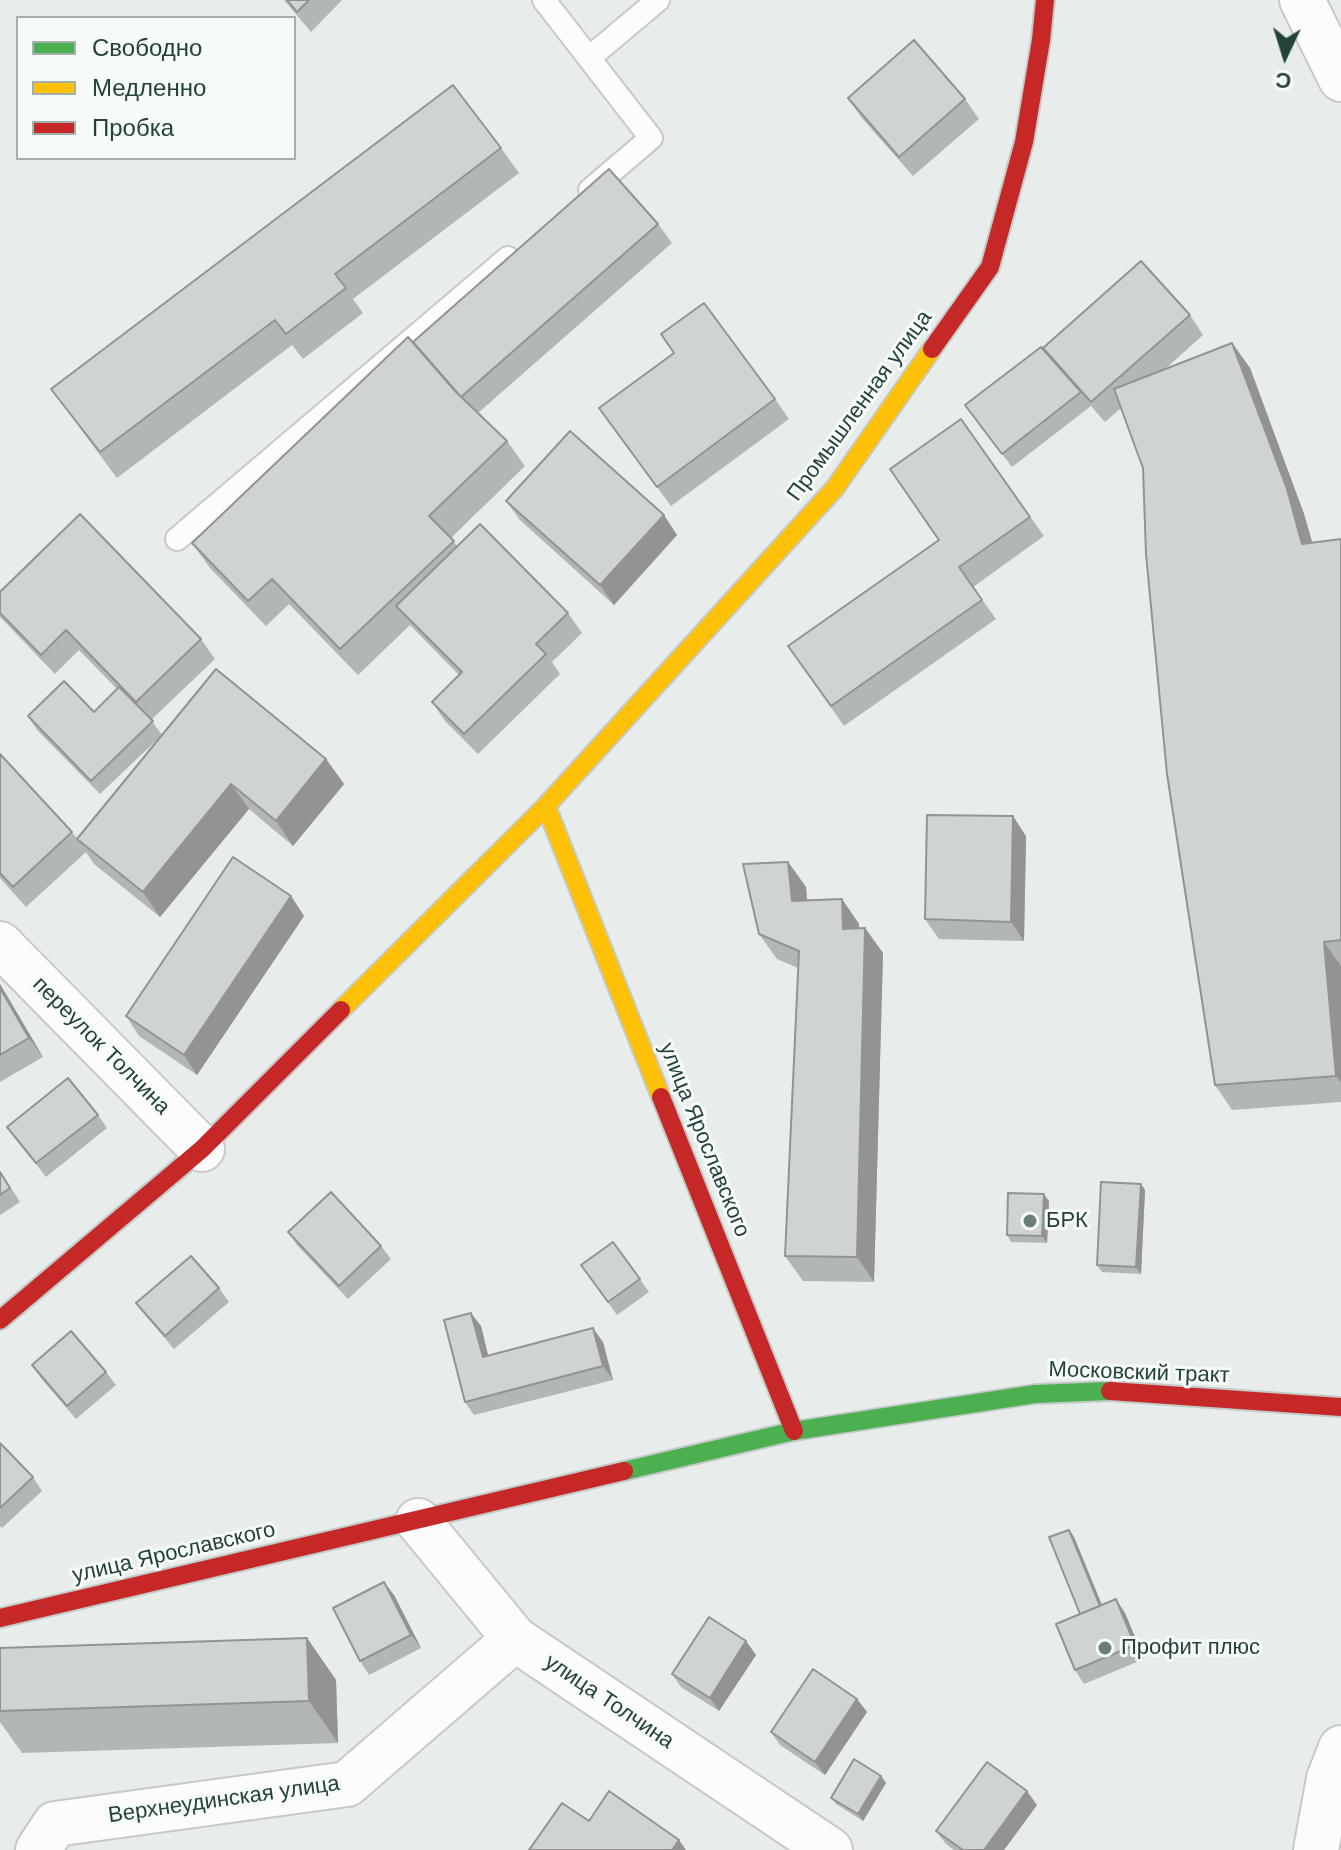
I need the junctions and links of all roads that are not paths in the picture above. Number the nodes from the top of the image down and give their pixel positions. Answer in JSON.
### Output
{"nodes":[{"id":1,"x":544,"y":0,"type":"edge"},
{"id":2,"x":658,"y":0,"type":"edge"},
{"id":3,"x":1045,"y":0,"type":"edge"},
{"id":4,"x":1302,"y":0,"type":"edge"},
{"id":5,"x":1332,"y":0,"type":"edge"},
{"id":6,"x":589,"y":58,"type":"junction"},
{"id":7,"x":1332,"y":61,"type":"edge"},
{"id":8,"x":578,"y":199,"type":"edge"},
{"id":9,"x":529,"y":241,"type":"edge"},
{"id":10,"x":177,"y":539,"type":"dead end"},
{"id":11,"x":546,"y":806,"type":"junction"},
{"id":12,"x":0,"y":944,"type":"edge"},
{"id":13,"x":202,"y":1149,"type":"junction"},
{"id":14,"x":0,"y":1320,"type":"edge"},
{"id":15,"x":1341,"y":1407,"type":"edge"},
{"id":16,"x":794,"y":1431,"type":"junction"},
{"id":17,"x":418,"y":1521,"type":"junction"},
{"id":18,"x":0,"y":1618,"type":"edge"},
{"id":19,"x":515,"y":1639,"type":"junction"},
{"id":20,"x":1341,"y":1748,"type":"edge"},
{"id":21,"x":38,"y":1850,"type":"edge"},
{"id":22,"x":830,"y":1850,"type":"edge"},
{"id":23,"x":1316,"y":1850,"type":"edge"}],
"edges":[{"from":1,"to":6,"type":"lane"},
{"from":2,"to":6,"type":"lane"},
{"from":3,"to":11,"type":"main road","name":"Промышленная улица"},
{"from":4,"to":7,"type":"street"},
{"from":5,"to":7,"type":"street"},
{"from":6,"to":8,"type":"lane"},
{"from":9,"to":10,"type":"lane"},
{"from":11,"to":13,"type":"main road"},
{"from":11,"to":16,"type":"main road","name":"улица Ярославского"},
{"from":12,"to":13,"type":"street","name":"переулок Толчина"},
{"from":13,"to":14,"type":"main road"},
{"from":15,"to":16,"type":"main road","name":"Московский тракт"},
{"from":16,"to":17,"type":"main road","name":"улица Ярославского"},
{"from":17,"to":18,"type":"main road","name":"улица Ярославского"},
{"from":17,"to":19,"type":"street","name":"улица Толчина"},
{"from":19,"to":21,"type":"street","name":"Верхнеудинская улица"},
{"from":19,"to":22,"type":"street","name":"улица Толчина"},
{"from":20,"to":23,"type":"street"}]}
